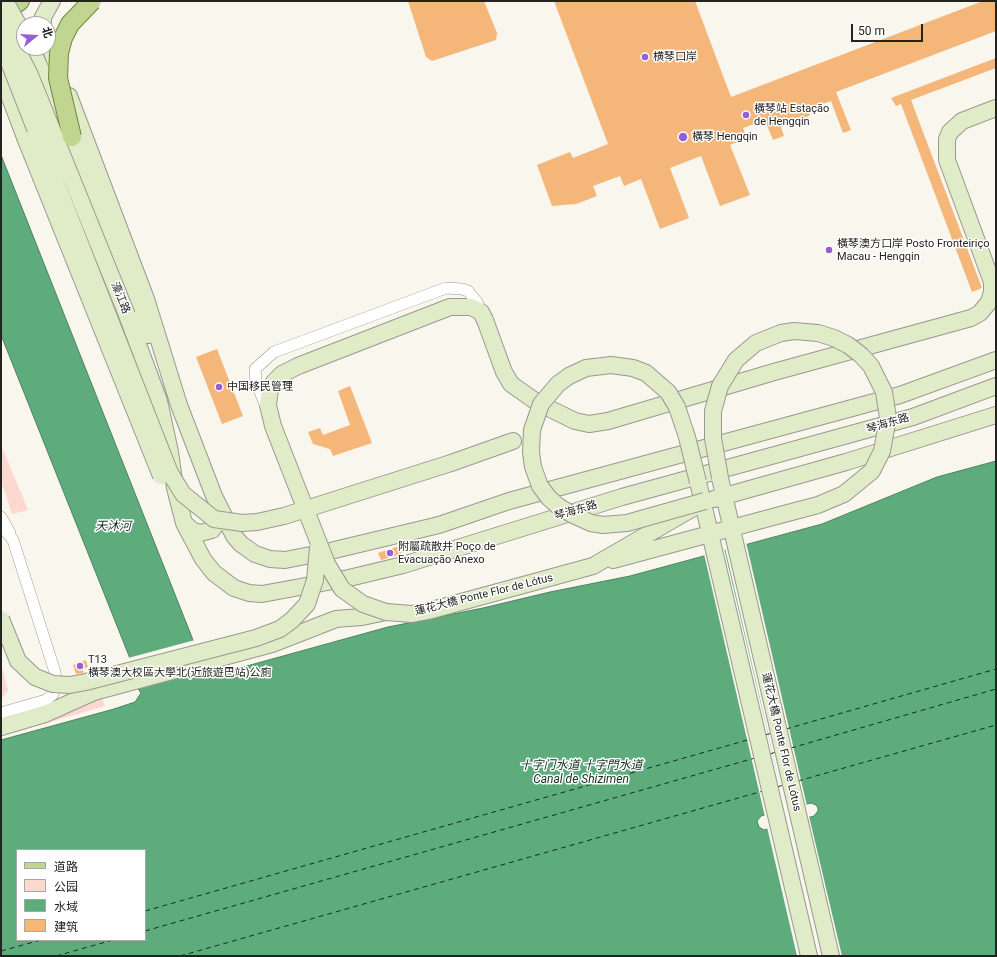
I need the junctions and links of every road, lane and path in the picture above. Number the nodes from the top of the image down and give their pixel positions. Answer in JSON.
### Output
{"nodes":[{"id":1,"x":52,"y":1,"type":"edge"},
{"id":2,"x":92,"y":1,"type":"edge"},
{"id":3,"x":10,"y":6,"type":"edge"},
{"id":4,"x":44,"y":16,"type":"edge"},
{"id":5,"x":16,"y":18,"type":"edge"},
{"id":6,"x":1,"y":23,"type":"edge"},
{"id":7,"x":1,"y":42,"type":"edge"},
{"id":8,"x":34,"y":56,"type":"edge"},
{"id":9,"x":53,"y":56,"type":"edge"},
{"id":10,"x":1,"y":74,"type":"edge"},
{"id":11,"x":996,"y":108,"type":"edge"},
{"id":12,"x":72,"y":137,"type":"junction"},
{"id":13,"x":481,"y":312,"type":"junction"},
{"id":14,"x":132,"y":313,"type":"junction"},
{"id":15,"x":996,"y":360,"type":"edge"},
{"id":16,"x":996,"y":386,"type":"edge"},
{"id":17,"x":179,"y":405,"type":"junction"},
{"id":18,"x":996,"y":415,"type":"edge"},
{"id":19,"x":271,"y":419,"type":"junction"},
{"id":20,"x":513,"y":441,"type":"dead end"},
{"id":21,"x":214,"y":496,"type":"junction"},
{"id":22,"x":705,"y":501,"type":"junction"},
{"id":23,"x":1,"y":517,"type":"edge"},
{"id":24,"x":214,"y":519,"type":"junction"},
{"id":25,"x":184,"y":523,"type":"junction"},
{"id":26,"x":1,"y":528,"type":"edge"},
{"id":27,"x":13,"y":540,"type":"junction"},
{"id":28,"x":319,"y":542,"type":"junction"},
{"id":29,"x":593,"y":566,"type":"junction"},
{"id":30,"x":386,"y":612,"type":"junction"},
{"id":31,"x":1,"y":620,"type":"edge"},
{"id":32,"x":1,"y":713,"type":"edge"},
{"id":33,"x":1,"y":727,"type":"edge"},
{"id":34,"x":784,"y":752,"type":"junction"},
{"id":35,"x":763,"y":758,"type":"junction"},
{"id":36,"x":809,"y":956,"type":"edge"},
{"id":37,"x":831,"y":956,"type":"edge"}],
"edges":[{"from":1,"to":4,"type":"main road"},
{"from":2,"to":12,"type":"main road","bridge":true},
{"from":3,"to":5,"type":"main road","bridge":true},
{"from":3,"to":6,"type":"main road"},
{"from":3,"to":14,"type":"main road","name":"濠江路","bridge":true},
{"from":7,"to":24,"type":"main road","bridge":true},
{"from":8,"to":12,"type":"main road","name":"濠江路","bridge":true},
{"from":9,"to":17,"type":"main road"},
{"from":10,"to":24,"type":"main road","bridge":true},
{"from":11,"to":13,"type":"main road","bridge":true},
{"from":12,"to":14,"type":"main road","name":"濠江路"},
{"from":13,"to":19,"type":"main road","bridge":true},
{"from":13,"to":19,"type":"street","bridge":true},
{"from":14,"to":17,"type":"main road"},
{"from":14,"to":25,"type":"main road","name":"濠江路"},
{"from":15,"to":21,"type":"main road"},
{"from":16,"to":25,"type":"main road","name":"琴海东路"},
{"from":17,"to":21,"type":"main road"},
{"from":18,"to":22,"type":"main road","name":"蓮花大橋 Ponte Flor de Lótus","bridge":true},
{"from":19,"to":28,"type":"main road","name":"蓮花大橋 Ponte Flor de Lótus","bridge":true},
{"from":20,"to":24,"type":"main road","bridge":true},
{"from":21,"to":25,"type":"main road"},
{"from":22,"to":29,"type":"main road","name":"蓮花大橋 Ponte Flor de Lótus","bridge":true},
{"from":22,"to":35,"type":"main road","name":"蓮花大橋 Ponte Flor de Lótus","bridge":true},
{"from":23,"to":27,"type":"street"},
{"from":26,"to":27,"type":"street"},
{"from":27,"to":32,"type":"street"},
{"from":28,"to":30,"type":"main road","name":"蓮花大橋 Ponte Flor de Lótus","bridge":true},
{"from":28,"to":31,"type":"main road","bridge":true},
{"from":29,"to":30,"type":"main road","name":"蓮花大橋 Ponte Flor de Lótus","bridge":true},
{"from":29,"to":34,"type":"main road","name":"蓮花大橋 Ponte Flor de Lótus","bridge":true},
{"from":30,"to":33,"type":"main road"},
{"from":34,"to":35,"type":"main road"},
{"from":34,"to":37,"type":"main road","name":"蓮花大橋 Ponte Flor de Lótus"},
{"from":35,"to":36,"type":"main road","name":"蓮花大橋 Ponte Flor de Lótus"}]}
